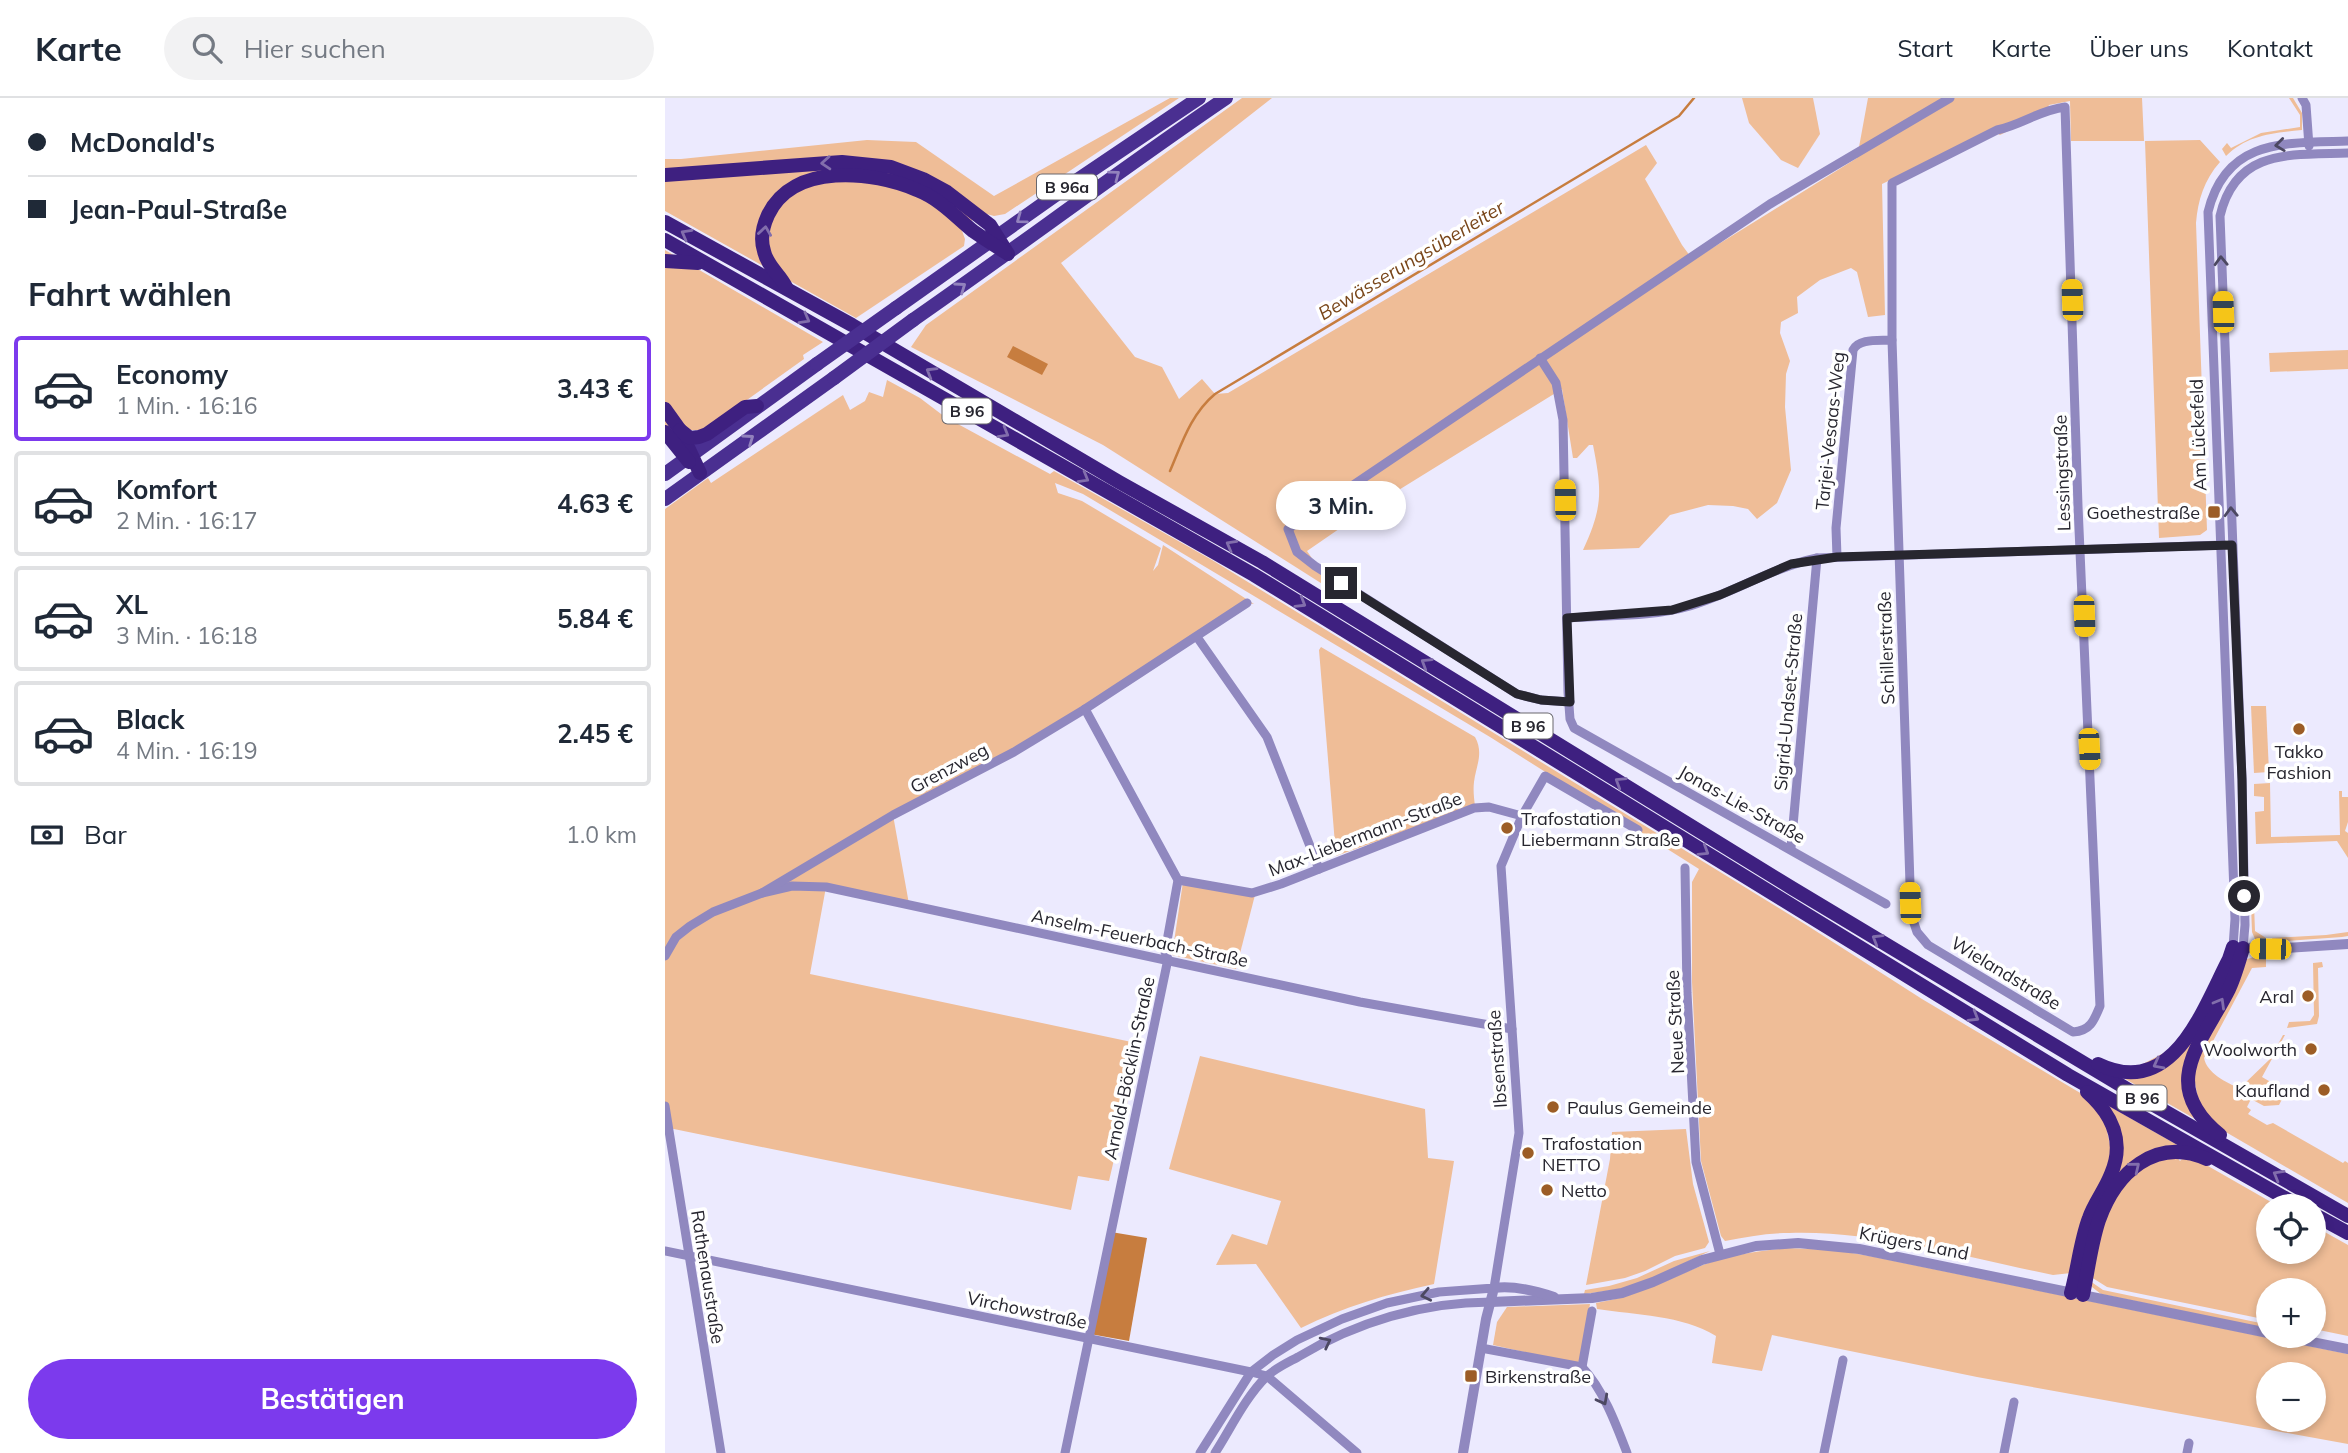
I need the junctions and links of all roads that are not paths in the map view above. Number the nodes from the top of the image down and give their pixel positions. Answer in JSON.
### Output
{"nodes":[{"id":1,"x":1199,"y":98,"type":"edge"},
{"id":2,"x":1226,"y":98,"type":"edge"},
{"id":3,"x":1950,"y":98,"type":"edge"},
{"id":4,"x":2305,"y":99,"type":"edge"},
{"id":5,"x":2064,"y":107,"type":"joint"},
{"id":6,"x":2348,"y":141,"type":"edge"},
{"id":7,"x":2308,"y":143,"type":"junction"},
{"id":8,"x":2348,"y":153,"type":"edge"},
{"id":9,"x":2309,"y":155,"type":"junction"},
{"id":10,"x":665,"y":174,"type":"edge"},
{"id":11,"x":665,"y":222,"type":"edge"},
{"id":12,"x":994,"y":239,"type":"junction"},
{"id":13,"x":665,"y":240,"type":"edge"},
{"id":14,"x":1008,"y":254,"type":"junction"},
{"id":15,"x":665,"y":261,"type":"edge"},
{"id":16,"x":702,"y":262,"type":"junction"},
{"id":17,"x":789,"y":291,"type":"junction"},
{"id":18,"x":1892,"y":340,"type":"junction"},
{"id":19,"x":1540,"y":358,"type":"junction"},
{"id":20,"x":757,"y":406,"type":"junction"},
{"id":21,"x":665,"y":409,"type":"edge"},
{"id":22,"x":672,"y":431,"type":"edge"},
{"id":23,"x":689,"y":457,"type":"junction"},
{"id":24,"x":700,"y":473,"type":"junction"},
{"id":25,"x":665,"y":474,"type":"edge"},
{"id":26,"x":665,"y":499,"type":"edge"},
{"id":27,"x":2221,"y":545,"type":"junction"},
{"id":28,"x":2232,"y":545,"type":"junction"},
{"id":29,"x":2081,"y":551,"type":"junction"},
{"id":30,"x":1899,"y":556,"type":"junction"},
{"id":31,"x":1837,"y":557,"type":"junction"},
{"id":32,"x":1817,"y":558,"type":"junction"},
{"id":33,"x":1247,"y":603,"type":"dead end"},
{"id":34,"x":1567,"y":618,"type":"junction"},
{"id":35,"x":1197,"y":637,"type":"junction"},
{"id":36,"x":1570,"y":702,"type":"junction"},
{"id":37,"x":1085,"y":709,"type":"junction"},
{"id":38,"x":1522,"y":816,"type":"junction"},
{"id":39,"x":1638,"y":830,"type":"dead end"},
{"id":40,"x":1791,"y":848,"type":"junction"},
{"id":41,"x":1685,"y":868,"type":"dead end"},
{"id":42,"x":1319,"y":869,"type":"junction"},
{"id":43,"x":1178,"y":880,"type":"junction"},
{"id":44,"x":762,"y":893,"type":"junction"},
{"id":45,"x":1886,"y":904,"type":"dead end"},
{"id":46,"x":1923,"y":940,"type":"joint"},
{"id":47,"x":2348,"y":944,"type":"edge"},
{"id":48,"x":2238,"y":947,"type":"junction"},
{"id":49,"x":665,"y":956,"type":"edge"},
{"id":50,"x":1168,"y":960,"type":"junction"},
{"id":51,"x":1512,"y":1029,"type":"junction"},
{"id":52,"x":2073,"y":1032,"type":"joint"},
{"id":53,"x":2034,"y":1034,"type":"junction"},
{"id":54,"x":2068,"y":1075,"type":"junction"},
{"id":55,"x":665,"y":1106,"type":"edge"},
{"id":56,"x":2251,"y":1160,"type":"junction"},
{"id":57,"x":2257,"y":1182,"type":"junction"},
{"id":58,"x":2278,"y":1194,"type":"edge"},
{"id":59,"x":2348,"y":1216,"type":"edge"},
{"id":60,"x":2326,"y":1221,"type":"edge"},
{"id":61,"x":2348,"y":1233,"type":"edge"},
{"id":62,"x":665,"y":1251,"type":"edge"},
{"id":63,"x":1720,"y":1254,"type":"junction"},
{"id":64,"x":689,"y":1256,"type":"junction"},
{"id":65,"x":1494,"y":1288,"type":"junction"},
{"id":66,"x":2077,"y":1294,"type":"junction"},
{"id":67,"x":1557,"y":1298,"type":"junction"},
{"id":68,"x":1491,"y":1302,"type":"junction"},
{"id":69,"x":1592,"y":1311,"type":"dead end"},
{"id":70,"x":2256,"y":1331,"type":"edge"},
{"id":71,"x":1089,"y":1339,"type":"junction"},
{"id":72,"x":2326,"y":1345,"type":"edge"},
{"id":73,"x":1481,"y":1348,"type":"junction"},
{"id":74,"x":2348,"y":1349,"type":"edge"},
{"id":75,"x":1843,"y":1360,"type":"dead end"},
{"id":76,"x":1582,"y":1367,"type":"junction"},
{"id":77,"x":1251,"y":1372,"type":"junction"},
{"id":78,"x":1267,"y":1376,"type":"junction"},
{"id":79,"x":2014,"y":1402,"type":"dead end"},
{"id":80,"x":721,"y":1453,"type":"edge"},
{"id":81,"x":1065,"y":1453,"type":"edge"},
{"id":82,"x":1200,"y":1453,"type":"edge"},
{"id":83,"x":1216,"y":1453,"type":"edge"},
{"id":84,"x":1357,"y":1453,"type":"edge"},
{"id":85,"x":1463,"y":1453,"type":"edge"},
{"id":86,"x":1627,"y":1453,"type":"edge"},
{"id":87,"x":1824,"y":1453,"type":"edge"},
{"id":88,"x":2004,"y":1453,"type":"edge"}],
"edges":[{"from":1,"to":12,"type":"main road","number":"B 96a","one_way":true},
{"from":14,"to":2,"type":"main road","number":"B 96a","one_way":true},
{"from":3,"to":19,"type":"street"},
{"from":4,"to":7,"type":"street"},
{"from":5,"to":18,"type":"street","name":"Schillerstraße"},
{"from":5,"to":29,"type":"street","name":"Lessingstraße"},
{"from":6,"to":7,"type":"street","name":"Am Lückefeld"},
{"from":7,"to":9,"type":"street"},
{"from":7,"to":27,"type":"street","name":"Am Lückefeld","one_way":true},
{"from":8,"to":9,"type":"street","name":"Am Lückefeld"},
{"from":28,"to":9,"type":"street","name":"Am Lückefeld","one_way":true},
{"from":12,"to":10,"type":"highway","one_way":true},
{"from":17,"to":11,"type":"highway","number":"B 96","one_way":true},
{"from":12,"to":14,"type":"highway"},
{"from":17,"to":12,"type":"highway","one_way":true},
{"from":12,"to":20,"type":"main road","number":"B 96a","bridge":true},
{"from":13,"to":16,"type":"highway","number":"B 96"},
{"from":24,"to":14,"type":"main road","number":"B 96a","one_way":true,"bridge":true},
{"from":15,"to":16,"type":"highway"},
{"from":16,"to":54,"type":"highway","number":"B 96","one_way":true},
{"from":53,"to":17,"type":"highway","number":"B 96","one_way":true},
{"from":18,"to":30,"type":"street","name":"Schillerstraße"},
{"from":18,"to":31,"type":"street","name":"Tarjei-Vesaas-Weg"},
{"from":19,"to":34,"type":"street"},
{"from":19,"to":36,"type":"street"},
{"from":20,"to":22,"type":"highway"},
{"from":20,"to":23,"type":"main road"},
{"from":21,"to":22,"type":"highway"},
{"from":22,"to":23,"type":"highway"},
{"from":23,"to":24,"type":"highway"},
{"from":23,"to":25,"type":"main road"},
{"from":24,"to":26,"type":"main road"},
{"from":27,"to":28,"type":"street"},
{"from":27,"to":29,"type":"street"},
{"from":27,"to":48,"type":"street","name":"Am Lückefeld"},
{"from":28,"to":48,"type":"street","name":"Am Lückefeld"},
{"from":29,"to":30,"type":"street"},
{"from":29,"to":52,"type":"street","name":"Lessingstraße"},
{"from":30,"to":31,"type":"street"},
{"from":30,"to":46,"type":"street","name":"Schillerstraße"},
{"from":31,"to":32,"type":"street"},
{"from":32,"to":34,"type":"street"},
{"from":32,"to":40,"type":"street","name":"Sigrid-Undset-Straße"},
{"from":33,"to":35,"type":"street","name":"Grenzweg"},
{"from":34,"to":36,"type":"street"},
{"from":35,"to":37,"type":"street","name":"Grenzweg"},
{"from":35,"to":42,"type":"street"},
{"from":36,"to":40,"type":"street","name":"Jonas-Lie-Straße"},
{"from":37,"to":43,"type":"street"},
{"from":37,"to":44,"type":"street","name":"Grenzweg"},
{"from":38,"to":39,"type":"street","name":"Ibsenstraße"},
{"from":38,"to":42,"type":"street","name":"Max-Liebermann-Straße"},
{"from":38,"to":51,"type":"street","name":"Ibsenstraße"},
{"from":40,"to":45,"type":"street","name":"Jonas-Lie-Straße"},
{"from":41,"to":63,"type":"street","name":"Neue Straße"},
{"from":42,"to":43,"type":"street","name":"Max-Liebermann-Straße"},
{"from":43,"to":50,"type":"street","name":"Arnold-Böcklin-Straße"},
{"from":44,"to":49,"type":"street","name":"Grenzweg"},
{"from":44,"to":50,"type":"street","name":"Anselm-Feuerbach-Straße"},
{"from":46,"to":52,"type":"street","name":"Wielandstraße"},
{"from":47,"to":48,"type":"street"},
{"from":48,"to":53,"type":"highway","one_way":true},
{"from":56,"to":48,"type":"highway","one_way":true},
{"from":50,"to":51,"type":"street","name":"Anselm-Feuerbach-Straße"},
{"from":50,"to":71,"type":"street","name":"Arnold-Böcklin-Straße"},
{"from":51,"to":65,"type":"street","name":"Ibsenstraße"},
{"from":53,"to":56,"type":"highway","number":"B 96"},
{"from":54,"to":57,"type":"highway","number":"B 96"},
{"from":54,"to":66,"type":"highway"},
{"from":55,"to":64,"type":"street","name":"Rathenaustraße"},
{"from":59,"to":56,"type":"highway","number":"B 96","one_way":true},
{"from":57,"to":58,"type":"highway","number":"B 96"},
{"from":66,"to":57,"type":"highway","one_way":true},
{"from":60,"to":61,"type":"highway"},
{"from":62,"to":64,"type":"street","name":"Virchowstraße"},
{"from":63,"to":66,"type":"street","name":"Krügers Land"},
{"from":63,"to":67,"type":"street","name":"Krügers Land"},
{"from":64,"to":71,"type":"street","name":"Virchowstraße"},
{"from":64,"to":80,"type":"street","name":"Rathenaustraße"},
{"from":65,"to":67,"type":"street","name":"Krügers Land"},
{"from":65,"to":68,"type":"street","name":"Ibsenstraße"},
{"from":65,"to":77,"type":"street","one_way":true},
{"from":66,"to":70,"type":"street","name":"Krügers Land"},
{"from":67,"to":68,"type":"street","name":"Krügers Land"},
{"from":68,"to":73,"type":"street","name":"Ibsenstraße"},
{"from":78,"to":68,"type":"street","one_way":true},
{"from":69,"to":76,"type":"street"},
{"from":71,"to":77,"type":"street","name":"Virchowstraße"},
{"from":71,"to":81,"type":"street","name":"Arnold-Böcklin-Straße"},
{"from":72,"to":74,"type":"street"},
{"from":73,"to":76,"type":"street"},
{"from":73,"to":85,"type":"street","name":"Ibsenstraße"},
{"from":75,"to":87,"type":"street"},
{"from":76,"to":86,"type":"street","one_way":true},
{"from":77,"to":78,"type":"street","name":"Virchowstraße"},
{"from":77,"to":82,"type":"street"},
{"from":78,"to":83,"type":"street"},
{"from":78,"to":84,"type":"street","name":"Virchowstraße"},
{"from":79,"to":88,"type":"street"}]}
